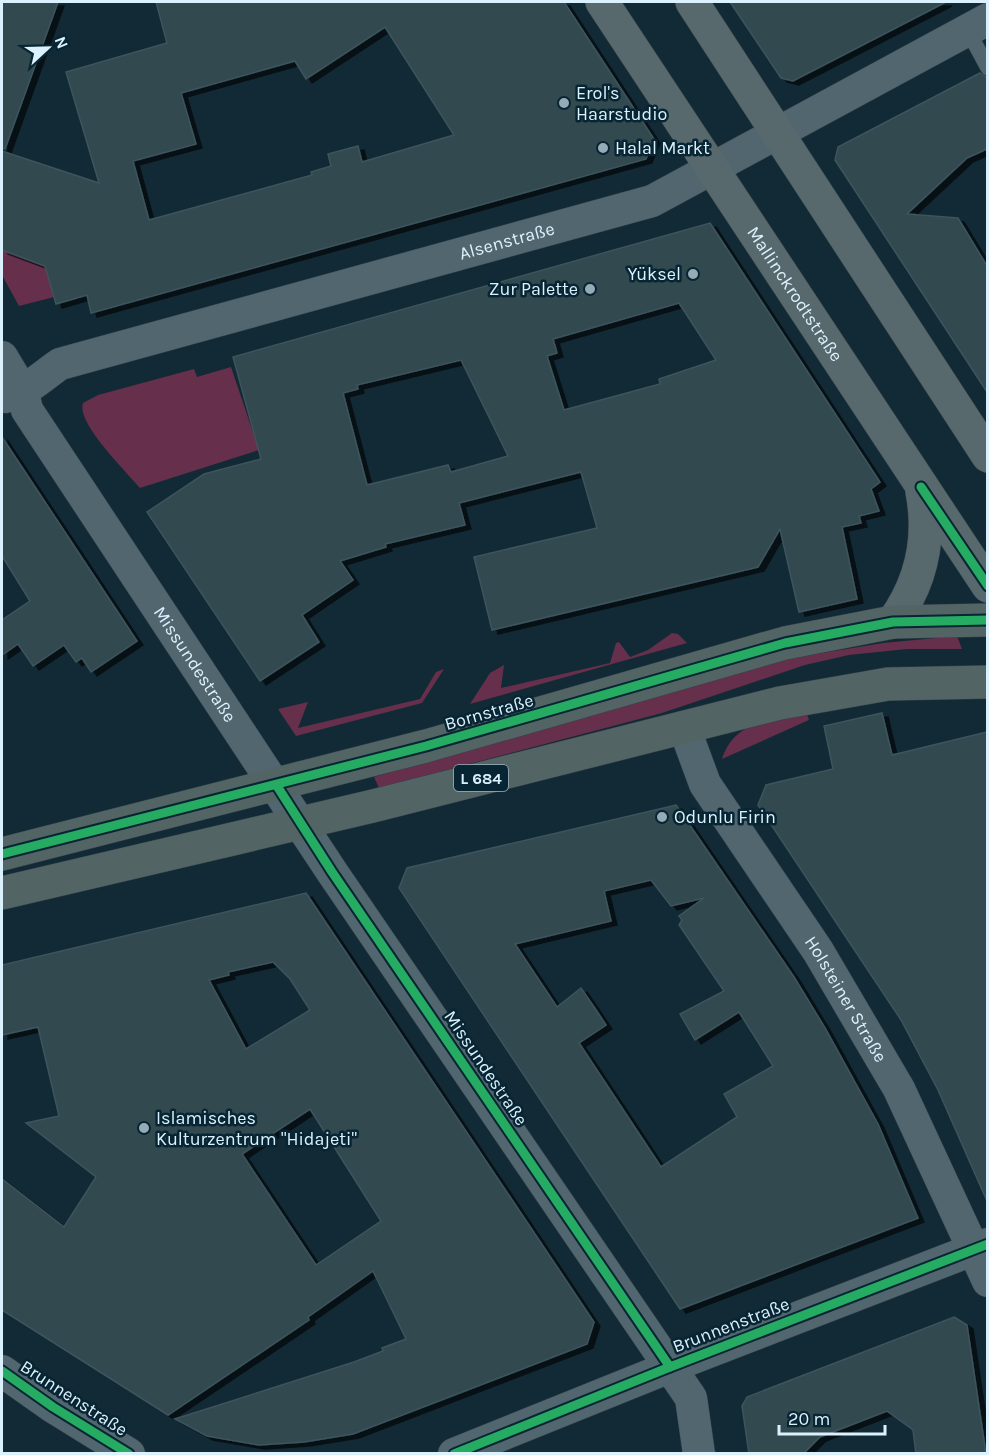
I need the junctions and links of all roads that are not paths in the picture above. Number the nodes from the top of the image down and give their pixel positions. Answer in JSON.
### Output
{"nodes":[{"id":1,"x":602,"y":2,"type":"edge"},
{"id":2,"x":692,"y":2,"type":"edge"},
{"id":3,"x":977,"y":24,"type":"edge"},
{"id":4,"x":987,"y":68,"type":"edge"},
{"id":5,"x":778,"y":130,"type":"junction"},
{"id":6,"x":713,"y":169,"type":"junction"},
{"id":7,"x":2,"y":357,"type":"edge"},
{"id":8,"x":12,"y":395,"type":"edge"},
{"id":9,"x":987,"y":456,"type":"edge"},
{"id":10,"x":921,"y":487,"type":"junction"},
{"id":11,"x":987,"y":586,"type":"edge"},
{"id":12,"x":987,"y":620,"type":"edge"},
{"id":13,"x":893,"y":622,"type":"junction"},
{"id":14,"x":987,"y":682,"type":"edge"},
{"id":15,"x":684,"y":727,"type":"junction"},
{"id":16,"x":277,"y":786,"type":"junction"},
{"id":17,"x":299,"y":823,"type":"junction"},
{"id":18,"x":2,"y":854,"type":"edge"},
{"id":19,"x":2,"y":893,"type":"edge"},
{"id":20,"x":980,"y":1247,"type":"edge"},
{"id":21,"x":987,"y":1281,"type":"edge"},
{"id":22,"x":670,"y":1366,"type":"junction"},
{"id":23,"x":2,"y":1371,"type":"edge"},
{"id":24,"x":129,"y":1454,"type":"edge"},
{"id":25,"x":454,"y":1454,"type":"edge"},
{"id":26,"x":699,"y":1454,"type":"edge"}],
"edges":[{"from":1,"to":6,"type":"main road","name":"Mallinckrodtstraße"},
{"from":2,"to":5,"type":"main road"},
{"from":3,"to":4,"type":"lane"},
{"from":3,"to":5,"type":"street","name":"Alsenstraße"},
{"from":5,"to":6,"type":"street","name":"Alsenstraße"},
{"from":5,"to":9,"type":"main road"},
{"from":6,"to":8,"type":"street","name":"Alsenstraße"},
{"from":6,"to":10,"type":"main road","name":"Mallinckrodtstraße"},
{"from":7,"to":8,"type":"street","name":"Missundestraße"},
{"from":8,"to":16,"type":"street","name":"Missundestraße"},
{"from":10,"to":11,"type":"main road","name":"Mallinckrodtstraße"},
{"from":10,"to":13,"type":"main road"},
{"from":12,"to":13,"type":"main road","name":"Bornstraße","number":"L 684"},
{"from":13,"to":16,"type":"main road","name":"Bornstraße","number":"L 684"},
{"from":14,"to":15,"type":"main road","number":"L 684"},
{"from":15,"to":17,"type":"main road","number":"L 684"},
{"from":15,"to":20,"type":"street","name":"Holsteiner Straße"},
{"from":16,"to":17,"type":"street","name":"Missundestraße"},
{"from":16,"to":18,"type":"main road","name":"Bornstraße","number":"L 684"},
{"from":17,"to":19,"type":"main road","number":"L 684"},
{"from":17,"to":22,"type":"street","name":"Missundestraße"},
{"from":20,"to":21,"type":"street","name":"Holsteiner Straße"},
{"from":20,"to":22,"type":"street","name":"Brunnenstraße"},
{"from":22,"to":25,"type":"street","name":"Brunnenstraße"},
{"from":22,"to":26,"type":"street","name":"Missundestraße"},
{"from":23,"to":24,"type":"street","name":"Brunnenstraße"}]}
